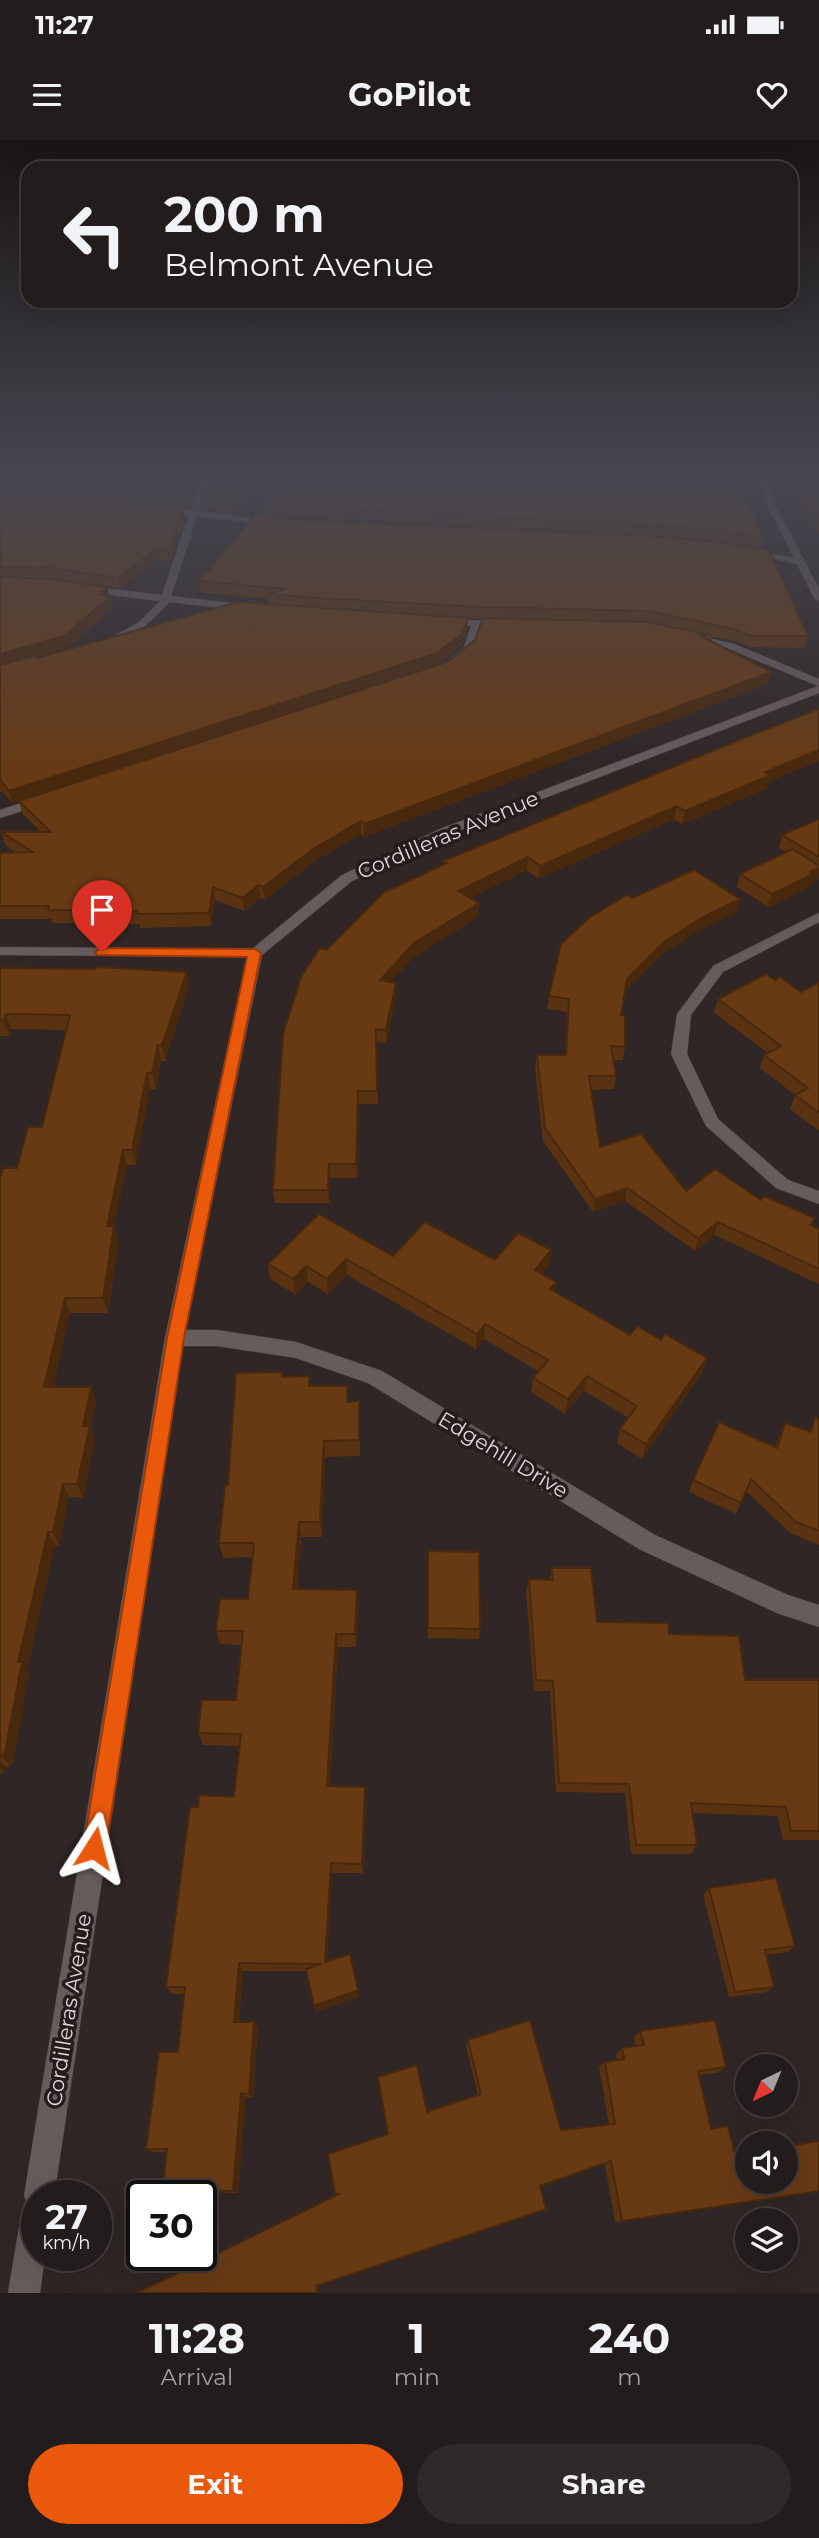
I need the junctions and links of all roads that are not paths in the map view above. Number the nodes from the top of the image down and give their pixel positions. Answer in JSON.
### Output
{"nodes":[{"id":1,"x":174,"y":574,"type":"edge"},
{"id":2,"x":807,"y":574,"type":"edge"},
{"id":3,"x":68,"y":587,"type":"edge"},
{"id":4,"x":819,"y":598,"type":"edge"},
{"id":5,"x":165,"y":601,"type":"junction"},
{"id":6,"x":261,"y":610,"type":"edge"},
{"id":7,"x":437,"y":622,"type":"edge"},
{"id":8,"x":477,"y":624,"type":"junction"},
{"id":9,"x":516,"y":625,"type":"edge"},
{"id":10,"x":682,"y":635,"type":"edge"},
{"id":11,"x":103,"y":644,"type":"edge"},
{"id":12,"x":442,"y":669,"type":"edge"},
{"id":13,"x":819,"y":683,"type":"edge"},
{"id":14,"x":819,"y":689,"type":"edge"},
{"id":15,"x":52,"y":797,"type":"edge"},
{"id":16,"x":0,"y":814,"type":"edge"},
{"id":17,"x":819,"y":917,"type":"edge"},
{"id":18,"x":0,"y":951,"type":"edge"},
{"id":19,"x":255,"y":953,"type":"junction"},
{"id":20,"x":819,"y":1198,"type":"edge"},
{"id":21,"x":175,"y":1338,"type":"junction"},
{"id":22,"x":819,"y":1616,"type":"edge"},
{"id":23,"x":42,"y":2180,"type":"edge"},
{"id":24,"x":27,"y":2271,"type":"edge"},
{"id":25,"x":23,"y":2293,"type":"edge"}],
"edges":[{"from":1,"to":5,"type":"street"},
{"from":2,"to":4,"type":"street"},
{"from":3,"to":5,"type":"street"},
{"from":5,"to":6,"type":"street"},
{"from":5,"to":11,"type":"street"},
{"from":7,"to":8,"type":"street"},
{"from":8,"to":9,"type":"street"},
{"from":8,"to":12,"type":"street"},
{"from":10,"to":13,"type":"street"},
{"from":14,"to":19,"type":"street","name":"Cordilleras Avenue"},
{"from":15,"to":16,"type":"street"},
{"from":17,"to":20,"type":"street"},
{"from":18,"to":19,"type":"street"},
{"from":19,"to":21,"type":"street","name":"Cordilleras Avenue"},
{"from":21,"to":22,"type":"street","name":"Edgehill Drive"},
{"from":21,"to":23,"type":"street","name":"Cordilleras Avenue"},
{"from":24,"to":25,"type":"street"}]}
